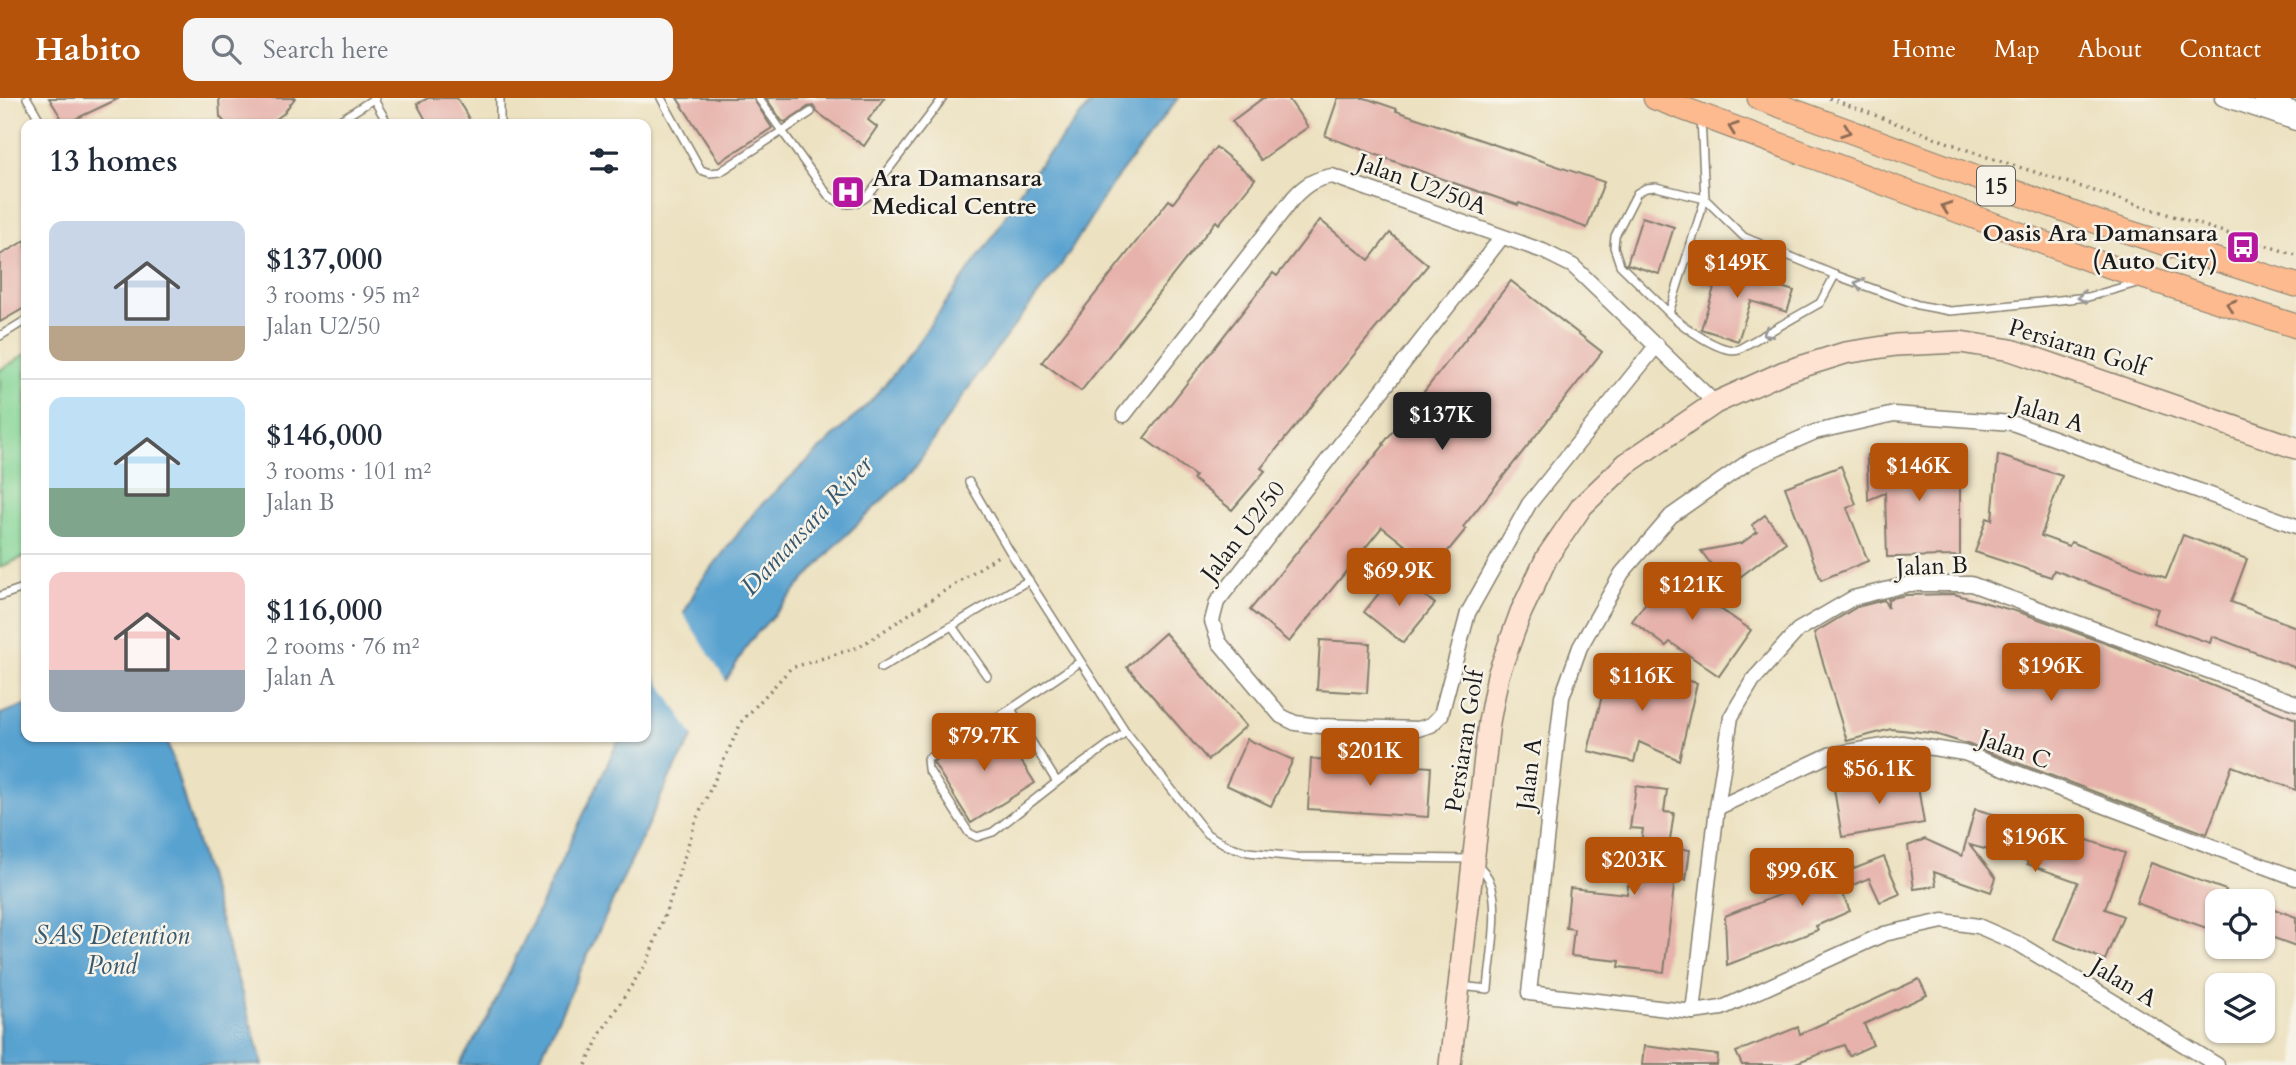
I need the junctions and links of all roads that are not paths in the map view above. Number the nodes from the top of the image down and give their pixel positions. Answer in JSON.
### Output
{"nodes":[{"id":1,"x":27,"y":98,"type":"edge"},
{"id":2,"x":374,"y":98,"type":"edge"},
{"id":3,"x":500,"y":98,"type":"edge"},
{"id":4,"x":661,"y":98,"type":"edge"},
{"id":5,"x":943,"y":98,"type":"edge"},
{"id":6,"x":1655,"y":98,"type":"edge"},
{"id":7,"x":1759,"y":98,"type":"edge"},
{"id":8,"x":2222,"y":98,"type":"edge"},
{"id":9,"x":2261,"y":98,"type":"edge"},
{"id":10,"x":759,"y":99,"type":"edge"},
{"id":11,"x":2296,"y":110,"type":"edge"},
{"id":12,"x":811,"y":112,"type":"dead end"},
{"id":13,"x":1701,"y":116,"type":"junction"},
{"id":14,"x":39,"y":119,"type":"edge"},
{"id":15,"x":342,"y":119,"type":"edge"},
{"id":16,"x":385,"y":119,"type":"edge"},
{"id":17,"x":500,"y":119,"type":"edge"},
{"id":18,"x":2296,"y":123,"type":"edge"},
{"id":19,"x":782,"y":131,"type":"junction"},
{"id":20,"x":1705,"y":200,"type":"junction"},
{"id":21,"x":1502,"y":237,"type":"junction"},
{"id":22,"x":1835,"y":275,"type":"junction"},
{"id":23,"x":2148,"y":280,"type":"junction"},
{"id":24,"x":2296,"y":285,"type":"edge"},
{"id":25,"x":1669,"y":313,"type":"junction"},
{"id":26,"x":21,"y":323,"type":"edge"},
{"id":27,"x":2296,"y":326,"type":"edge"},
{"id":28,"x":0,"y":336,"type":"edge"},
{"id":29,"x":1657,"y":345,"type":"junction"},
{"id":30,"x":1715,"y":403,"type":"junction"},
{"id":31,"x":1124,"y":415,"type":"dead end"},
{"id":32,"x":2296,"y":448,"type":"edge"},
{"id":33,"x":969,"y":482,"type":"dead end"},
{"id":34,"x":2296,"y":526,"type":"edge"},
{"id":35,"x":1029,"y":580,"type":"junction"},
{"id":36,"x":21,"y":589,"type":"edge"},
{"id":37,"x":0,"y":596,"type":"edge"},
{"id":38,"x":952,"y":626,"type":"junction"},
{"id":39,"x":1080,"y":662,"type":"junction"},
{"id":40,"x":881,"y":668,"type":"dead end"},
{"id":41,"x":987,"y":676,"type":"dead end"},
{"id":42,"x":2296,"y":704,"type":"edge"},
{"id":43,"x":1011,"y":709,"type":"junction"},
{"id":44,"x":1126,"y":732,"type":"junction"},
{"id":45,"x":1057,"y":782,"type":"junction"},
{"id":46,"x":1717,"y":808,"type":"junction"},
{"id":47,"x":1472,"y":859,"type":"junction"},
{"id":48,"x":2296,"y":878,"type":"edge"},
{"id":49,"x":1458,"y":985,"type":"junction"},
{"id":50,"x":1693,"y":1012,"type":"junction"},
{"id":51,"x":1450,"y":1065,"type":"edge"},
{"id":52,"x":2217,"y":1065,"type":"edge"}],
"edges":[{"from":1,"to":14,"type":"lane"},
{"from":2,"to":15,"type":"lane"},
{"from":2,"to":16,"type":"lane"},
{"from":3,"to":17,"type":"lane"},
{"from":4,"to":19,"type":"lane"},
{"from":5,"to":19,"type":"lane"},
{"from":6,"to":13,"type":"main road","number":"15"},
{"from":7,"to":24,"type":"main road","number":"15","one_way":true},
{"from":8,"to":18,"type":"street"},
{"from":9,"to":11,"type":"street"},
{"from":10,"to":19,"type":"lane"},
{"from":12,"to":19,"type":"lane"},
{"from":13,"to":20,"type":"lane"},
{"from":23,"to":13,"type":"main road","number":"15","one_way":true},
{"from":20,"to":22,"type":"lane"},
{"from":20,"to":25,"type":"lane"},
{"from":20,"to":25,"type":"lane"},
{"from":21,"to":29,"type":"street","name":"Jalan U2/50A"},
{"from":21,"to":29,"type":"street","name":"Jalan U2/50"},
{"from":21,"to":31,"type":"street","name":"Jalan U2/50A"},
{"from":23,"to":22,"type":"lane","one_way":true},
{"from":22,"to":25,"type":"lane","one_way":true},
{"from":27,"to":23,"type":"main road","number":"15","one_way":true},
{"from":26,"to":28,"type":"lane"},
{"from":29,"to":30,"type":"street","name":"Jalan U2/50A"},
{"from":30,"to":32,"type":"street","name":"Persiaran Golf"},
{"from":30,"to":47,"type":"street","name":"Persiaran Golf"},
{"from":33,"to":35,"type":"lane"},
{"from":34,"to":50,"type":"street","name":"Jalan A"},
{"from":35,"to":38,"type":"lane"},
{"from":35,"to":39,"type":"lane"},
{"from":36,"to":37,"type":"lane"},
{"from":38,"to":40,"type":"lane"},
{"from":38,"to":41,"type":"lane"},
{"from":39,"to":43,"type":"lane"},
{"from":39,"to":44,"type":"lane"},
{"from":42,"to":46,"type":"street","name":"Jalan B"},
{"from":43,"to":45,"type":"lane"},
{"from":43,"to":45,"type":"lane"},
{"from":44,"to":45,"type":"lane"},
{"from":44,"to":47,"type":"lane"},
{"from":46,"to":48,"type":"street","name":"Jalan C"},
{"from":46,"to":50,"type":"street","name":"Jalan B"},
{"from":47,"to":49,"type":"street","name":"Persiaran Golf"},
{"from":47,"to":49,"type":"lane"},
{"from":49,"to":51,"type":"street","name":"Persiaran Golf"},
{"from":50,"to":52,"type":"street","name":"Jalan A"}]}
